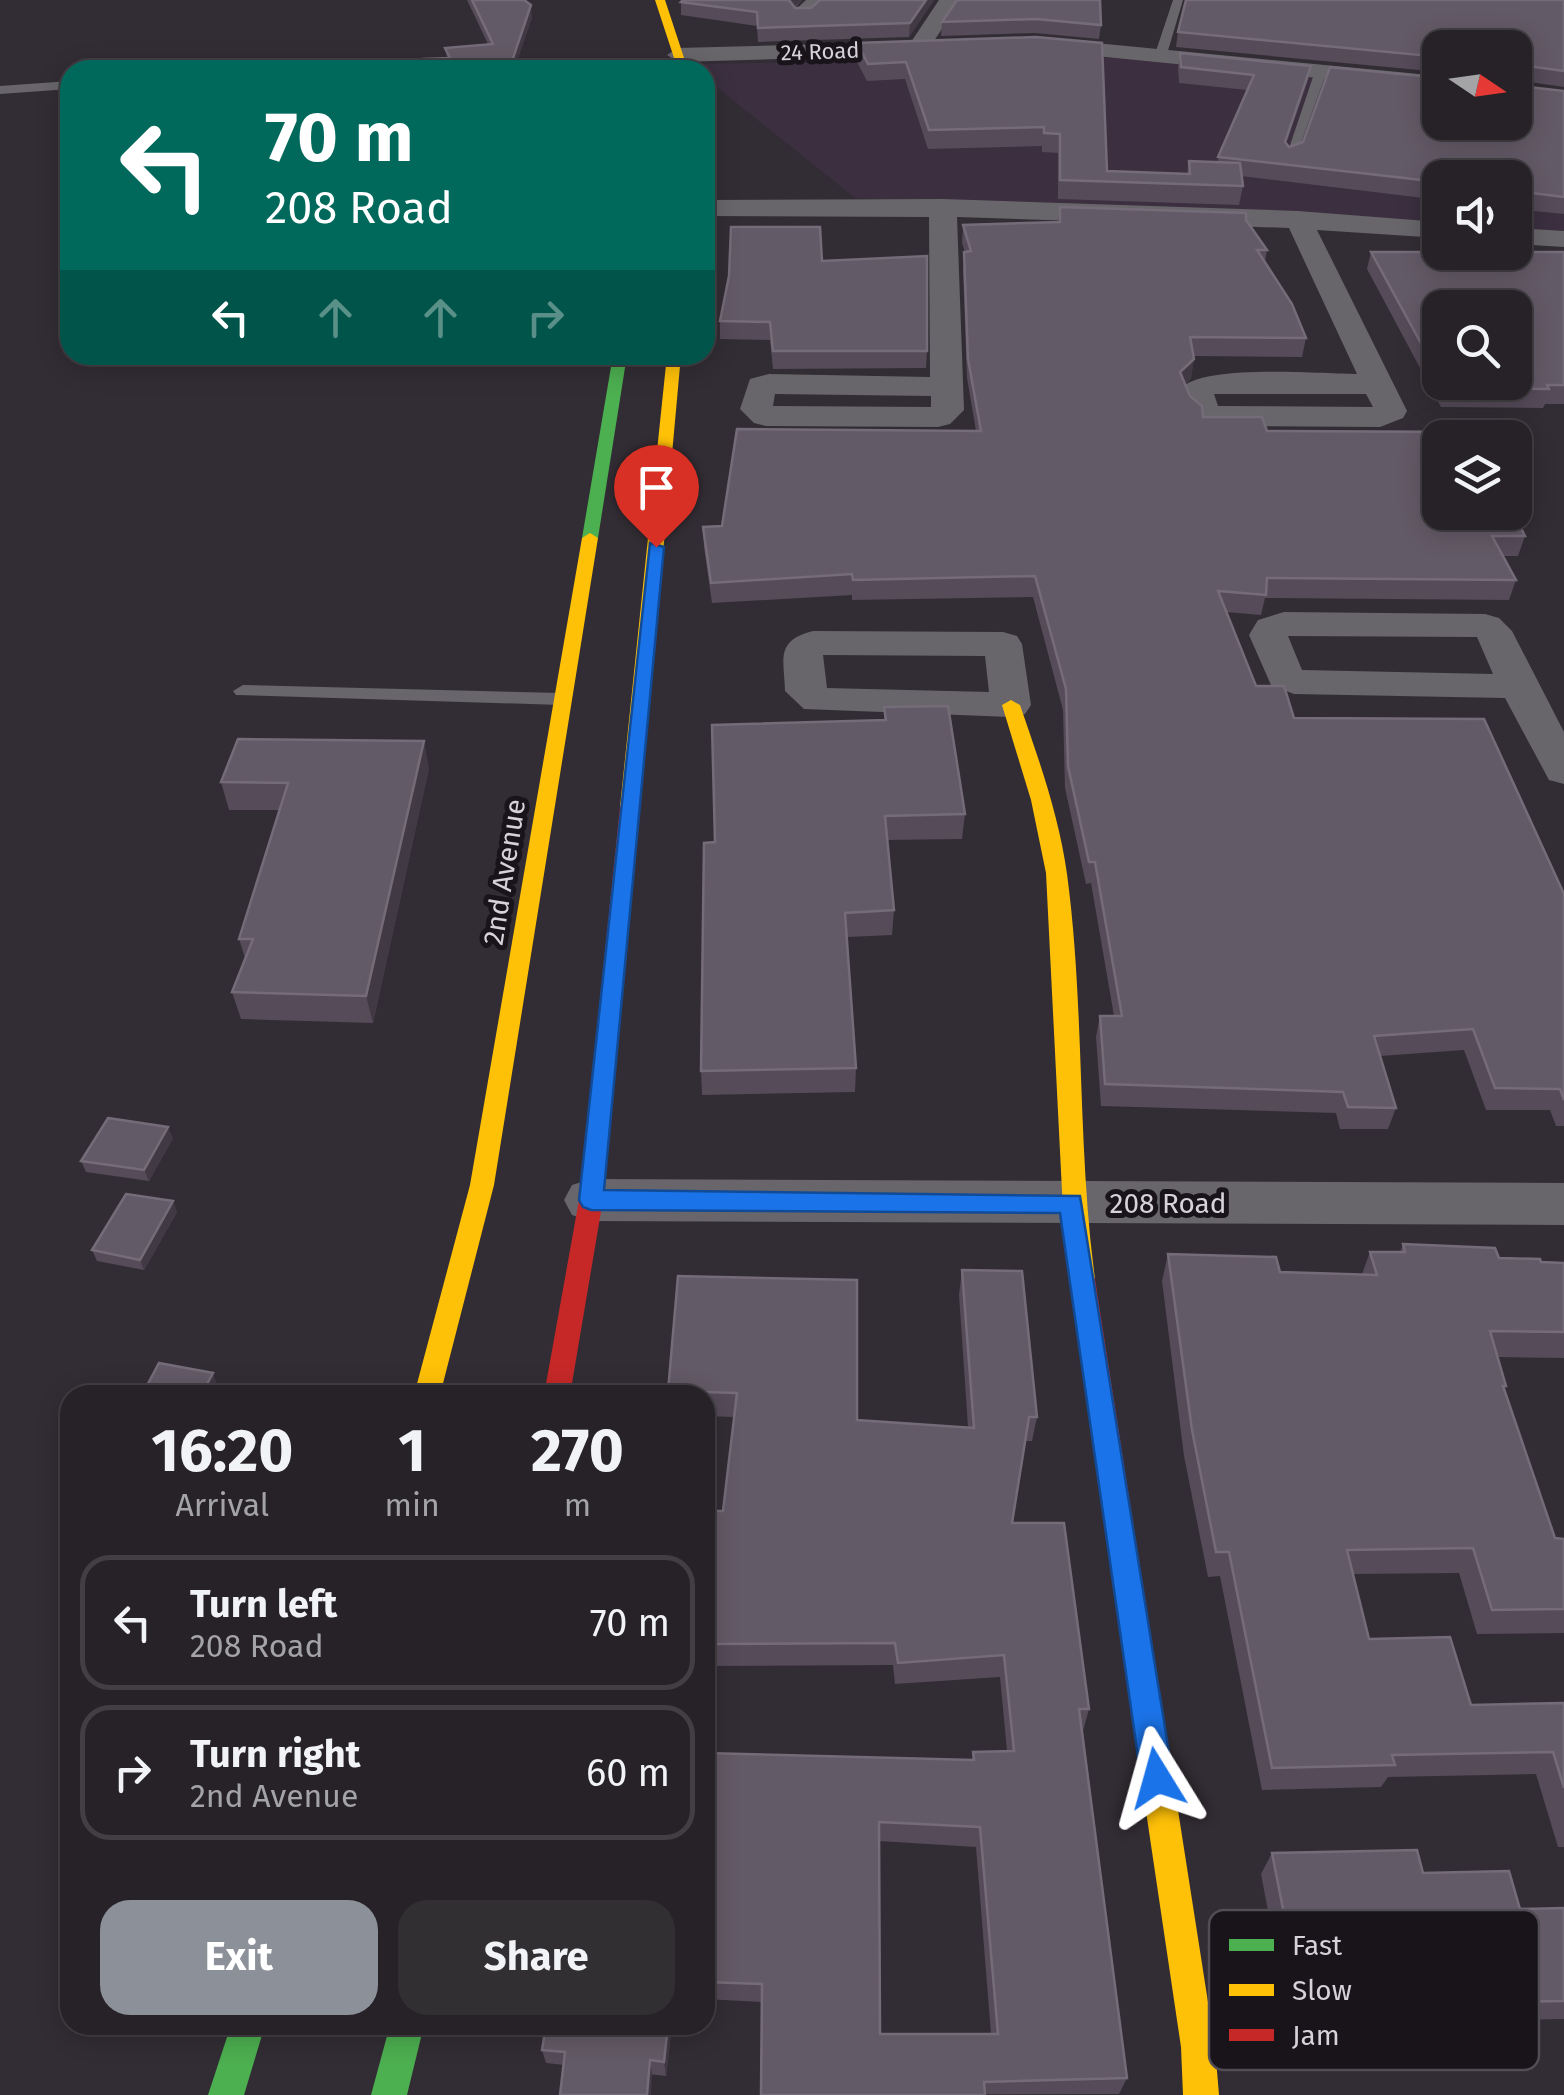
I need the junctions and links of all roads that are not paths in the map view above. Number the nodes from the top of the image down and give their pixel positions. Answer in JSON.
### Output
{"nodes":[{"id":1,"x":660,"y":0,"type":"edge"},
{"id":2,"x":950,"y":0,"type":"edge"},
{"id":3,"x":1178,"y":0,"type":"edge"},
{"id":4,"x":1017,"y":44,"type":"edge"},
{"id":5,"x":950,"y":46,"type":"edge"},
{"id":6,"x":918,"y":48,"type":"junction"},
{"id":7,"x":1161,"y":54,"type":"junction"},
{"id":8,"x":680,"y":60,"type":"edge"},
{"id":9,"x":715,"y":61,"type":"edge"},
{"id":10,"x":1322,"y":71,"type":"junction"},
{"id":11,"x":1422,"y":82,"type":"edge"},
{"id":12,"x":60,"y":86,"type":"edge"},
{"id":13,"x":0,"y":90,"type":"edge"},
{"id":14,"x":1290,"y":158,"type":"edge"},
{"id":15,"x":943,"y":207,"type":"junction"},
{"id":16,"x":715,"y":208,"type":"edge"},
{"id":17,"x":1298,"y":218,"type":"junction"},
{"id":18,"x":1422,"y":228,"type":"edge"},
{"id":19,"x":1532,"y":237,"type":"edge"},
{"id":20,"x":1564,"y":240,"type":"edge"},
{"id":21,"x":618,"y":365,"type":"edge"},
{"id":22,"x":673,"y":365,"type":"edge"},
{"id":23,"x":1377,"y":384,"type":"junction"},
{"id":24,"x":946,"y":387,"type":"junction"},
{"id":25,"x":1519,"y":686,"type":"junction"},
{"id":26,"x":243,"y":690,"type":"dead end"},
{"id":27,"x":561,"y":698,"type":"junction"},
{"id":28,"x":1011,"y":705,"type":"junction"},
{"id":29,"x":1564,"y":771,"type":"edge"},
{"id":30,"x":591,"y":1200,"type":"junction"},
{"id":31,"x":1071,"y":1203,"type":"junction"},
{"id":32,"x":1564,"y":1204,"type":"edge"},
{"id":33,"x":430,"y":1385,"type":"edge"},
{"id":34,"x":560,"y":1385,"type":"edge"},
{"id":35,"x":245,"y":2035,"type":"edge"},
{"id":36,"x":404,"y":2035,"type":"edge"},
{"id":37,"x":226,"y":2095,"type":"edge"},
{"id":38,"x":389,"y":2095,"type":"edge"},
{"id":39,"x":1201,"y":2095,"type":"edge"}],
"edges":[{"from":1,"to":8,"type":"street"},
{"from":2,"to":6,"type":"street"},
{"from":3,"to":7,"type":"lane"},
{"from":4,"to":7,"type":"street"},
{"from":5,"to":6,"type":"street","name":"24 Road"},
{"from":6,"to":9,"type":"street","name":"24 Road"},
{"from":7,"to":10,"type":"street"},
{"from":10,"to":11,"type":"street"},
{"from":10,"to":14,"type":"lane"},
{"from":12,"to":13,"type":"lane"},
{"from":15,"to":16,"type":"street"},
{"from":15,"to":17,"type":"street"},
{"from":15,"to":24,"type":"street"},
{"from":17,"to":18,"type":"street"},
{"from":17,"to":23,"type":"street"},
{"from":19,"to":20,"type":"street"},
{"from":21,"to":27,"type":"street","name":"2nd Avenue"},
{"from":22,"to":30,"type":"street"},
{"from":23,"to":23,"type":"street"},
{"from":24,"to":24,"type":"street"},
{"from":25,"to":25,"type":"street"},
{"from":25,"to":29,"type":"street"},
{"from":26,"to":27,"type":"lane"},
{"from":27,"to":33,"type":"street","name":"2nd Avenue"},
{"from":28,"to":28,"type":"street"},
{"from":28,"to":31,"type":"street"},
{"from":30,"to":31,"type":"street","name":"208 Road"},
{"from":30,"to":34,"type":"street"},
{"from":31,"to":32,"type":"street","name":"208 Road"},
{"from":31,"to":39,"type":"street"},
{"from":35,"to":37,"type":"street"},
{"from":36,"to":38,"type":"street"}]}
